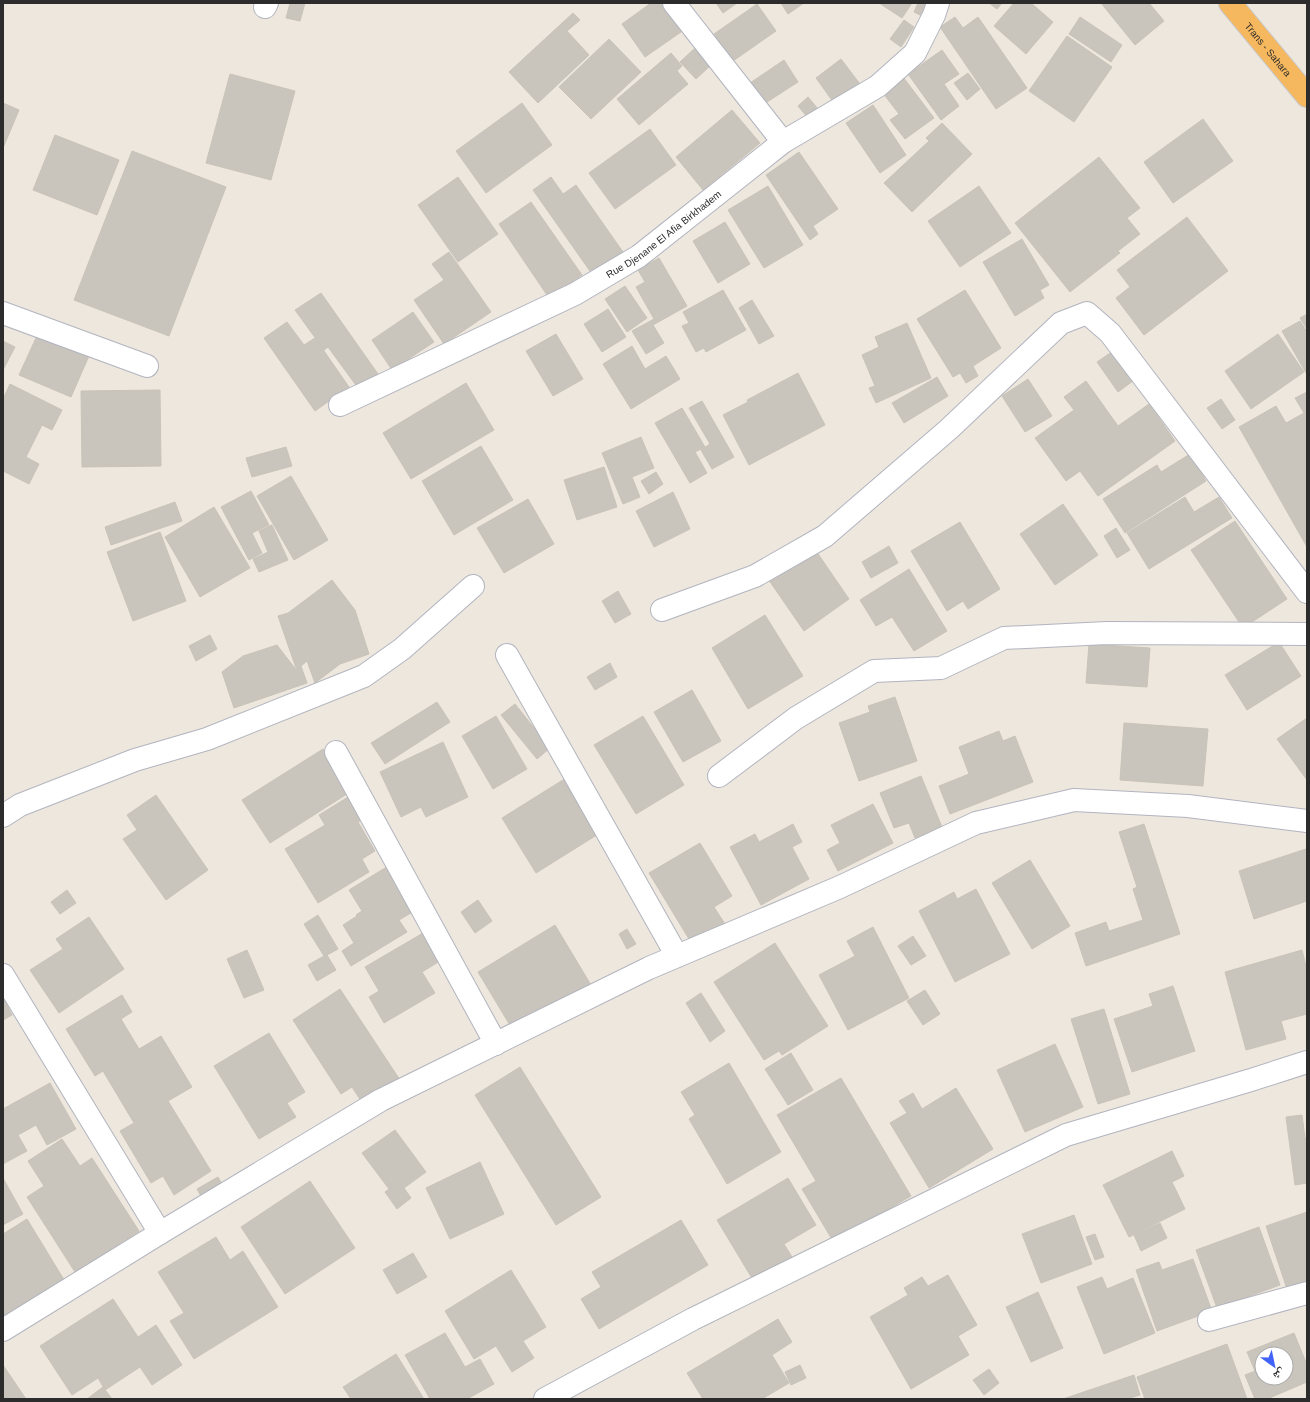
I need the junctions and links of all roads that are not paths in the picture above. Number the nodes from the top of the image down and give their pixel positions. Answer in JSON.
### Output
{"nodes":[{"id":1,"x":674,"y":3,"type":"edge"},
{"id":2,"x":938,"y":3,"type":"edge"},
{"id":3,"x":1230,"y":3,"type":"edge"},
{"id":4,"x":1307,"y":96,"type":"edge"},
{"id":5,"x":783,"y":142,"type":"junction"},
{"id":6,"x":3,"y":313,"type":"edge"},
{"id":7,"x":147,"y":366,"type":"dead end"},
{"id":8,"x":340,"y":405,"type":"dead end"},
{"id":9,"x":473,"y":586,"type":"dead end"},
{"id":10,"x":1307,"y":592,"type":"edge"},
{"id":11,"x":662,"y":610,"type":"dead end"},
{"id":12,"x":1307,"y":634,"type":"edge"},
{"id":13,"x":507,"y":655,"type":"dead end"},
{"id":14,"x":336,"y":752,"type":"dead end"},
{"id":15,"x":719,"y":776,"type":"dead end"},
{"id":16,"x":3,"y":816,"type":"edge"},
{"id":17,"x":1307,"y":821,"type":"edge"},
{"id":18,"x":677,"y":956,"type":"junction"},
{"id":19,"x":3,"y":975,"type":"edge"},
{"id":20,"x":496,"y":1044,"type":"junction"},
{"id":21,"x":1307,"y":1062,"type":"edge"},
{"id":22,"x":160,"y":1233,"type":"junction"},
{"id":23,"x":1307,"y":1293,"type":"edge"},
{"id":24,"x":1209,"y":1320,"type":"dead end"},
{"id":25,"x":3,"y":1330,"type":"edge"},
{"id":26,"x":545,"y":1399,"type":"edge"}],
"edges":[{"from":1,"to":5,"type":"street"},
{"from":2,"to":5,"type":"street","name":"Rue Djenane El Afia Birkhadem"},
{"from":3,"to":4,"type":"highway","name":"Trans - Sahara"},
{"from":5,"to":8,"type":"street","name":"Rue Djenane El Afia Birkhadem"},
{"from":6,"to":7,"type":"street"},
{"from":9,"to":16,"type":"street"},
{"from":10,"to":11,"type":"street"},
{"from":12,"to":15,"type":"street"},
{"from":13,"to":18,"type":"street"},
{"from":14,"to":20,"type":"street"},
{"from":17,"to":18,"type":"street"},
{"from":18,"to":20,"type":"street"},
{"from":19,"to":22,"type":"street"},
{"from":20,"to":22,"type":"street"},
{"from":21,"to":26,"type":"street"},
{"from":22,"to":25,"type":"street"},
{"from":23,"to":24,"type":"street"}]}
